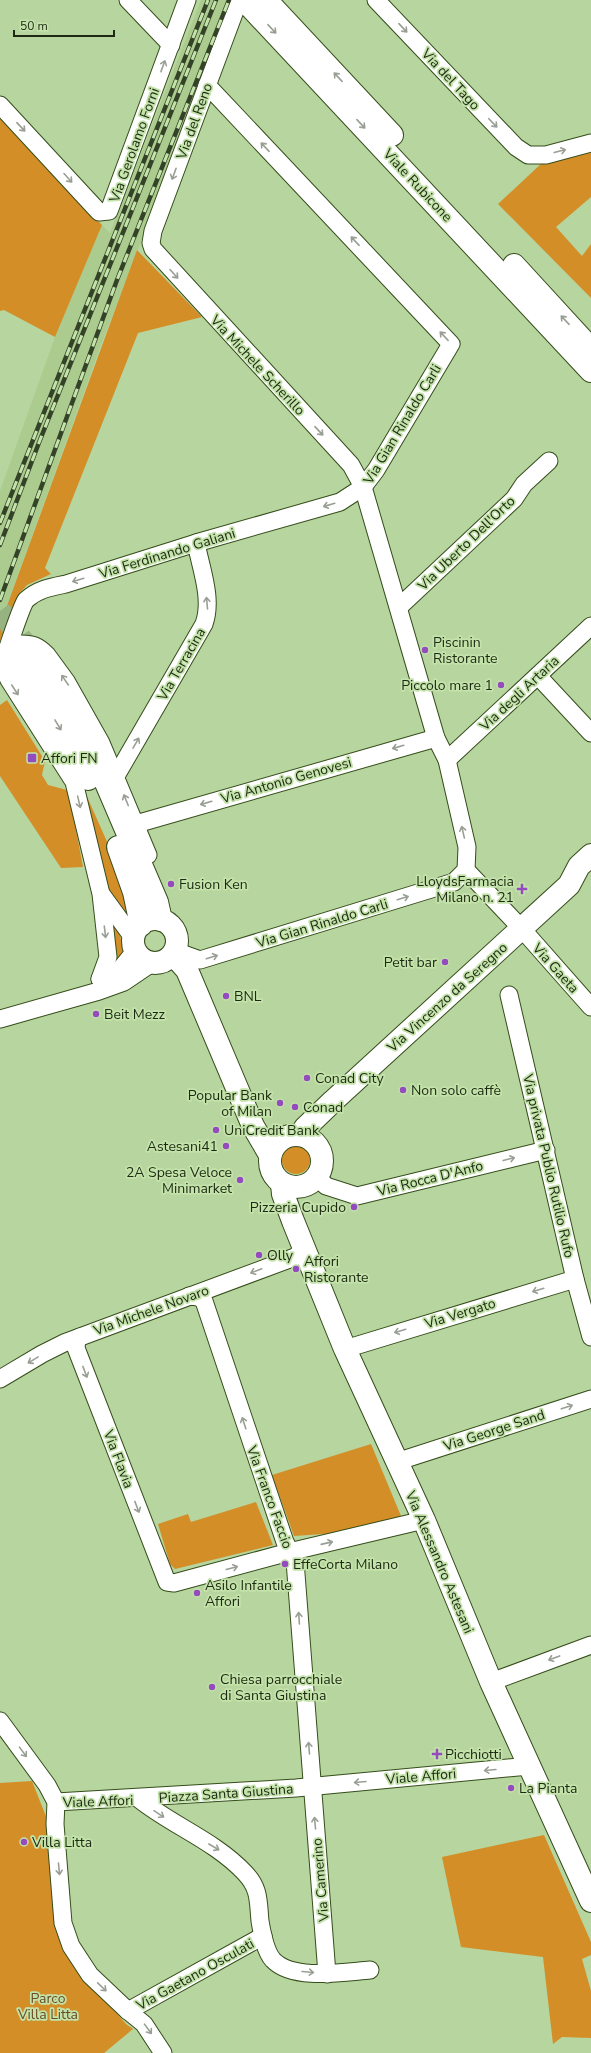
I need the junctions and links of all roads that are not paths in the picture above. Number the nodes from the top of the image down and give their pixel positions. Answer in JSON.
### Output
{"nodes":[{"id":1,"x":128,"y":0,"type":"edge"},
{"id":2,"x":187,"y":0,"type":"edge"},
{"id":3,"x":249,"y":0,"type":"edge"},
{"id":4,"x":376,"y":0,"type":"edge"},
{"id":5,"x":171,"y":45,"type":"junction"},
{"id":6,"x":207,"y":85,"type":"junction"},
{"id":7,"x":0,"y":105,"type":"edge"},
{"id":8,"x":591,"y":143,"type":"edge"},
{"id":9,"x":466,"y":236,"type":"junction"},
{"id":10,"x":151,"y":243,"type":"joint"},
{"id":11,"x":591,"y":349,"type":"edge"},
{"id":12,"x":591,"y":371,"type":"edge"},
{"id":13,"x":591,"y":389,"type":"edge"},
{"id":14,"x":548,"y":461,"type":"dead end"},
{"id":15,"x":363,"y":488,"type":"junction"},
{"id":16,"x":196,"y":544,"type":"junction"},
{"id":17,"x":399,"y":608,"type":"junction"},
{"id":18,"x":591,"y":626,"type":"edge"},
{"id":19,"x":16,"y":654,"type":"junction"},
{"id":20,"x":538,"y":676,"type":"junction"},
{"id":21,"x":591,"y":733,"type":"edge"},
{"id":22,"x":436,"y":738,"type":"junction"},
{"id":23,"x":447,"y":760,"type":"junction"},
{"id":24,"x":116,"y":776,"type":"junction"},
{"id":25,"x":136,"y":824,"type":"junction"},
{"id":26,"x":591,"y":855,"type":"edge"},
{"id":27,"x":466,"y":870,"type":"junction"},
{"id":28,"x":591,"y":877,"type":"edge"},
{"id":29,"x":569,"y":885,"type":"junction"},
{"id":30,"x":101,"y":894,"type":"junction"},
{"id":31,"x":522,"y":929,"type":"junction"},
{"id":32,"x":155,"y":941,"type":"junction"},
{"id":33,"x":100,"y":979,"type":"junction"},
{"id":34,"x":510,"y":995,"type":"dead end"},
{"id":35,"x":76,"y":998,"type":"junction"},
{"id":36,"x":591,"y":1007,"type":"edge"},
{"id":37,"x":0,"y":1019,"type":"edge"},
{"id":38,"x":291,"y":1143,"type":"junction"},
{"id":39,"x":546,"y":1150,"type":"junction"},
{"id":40,"x":311,"y":1182,"type":"junction"},
{"id":41,"x":282,"y":1184,"type":"junction"},
{"id":42,"x":292,"y":1221,"type":"junction"},
{"id":43,"x":304,"y":1249,"type":"junction"},
{"id":44,"x":575,"y":1279,"type":"junction"},
{"id":45,"x":189,"y":1296,"type":"junction"},
{"id":46,"x":80,"y":1337,"type":"junction"},
{"id":47,"x":591,"y":1337,"type":"edge"},
{"id":48,"x":345,"y":1349,"type":"junction"},
{"id":49,"x":0,"y":1379,"type":"edge"},
{"id":50,"x":591,"y":1399,"type":"edge"},
{"id":51,"x":396,"y":1462,"type":"junction"},
{"id":52,"x":424,"y":1520,"type":"junction"},
{"id":53,"x":289,"y":1552,"type":"junction"},
{"id":54,"x":591,"y":1645,"type":"edge"},
{"id":55,"x":491,"y":1682,"type":"junction"},
{"id":56,"x":0,"y":1721,"type":"edge"},
{"id":57,"x":529,"y":1766,"type":"junction"},
{"id":58,"x":312,"y":1787,"type":"junction"},
{"id":59,"x":139,"y":1799,"type":"junction"},
{"id":60,"x":56,"y":1802,"type":"junction"},
{"id":61,"x":180,"y":1827,"type":"joint"},
{"id":62,"x":591,"y":1901,"type":"edge"},
{"id":63,"x":263,"y":1936,"type":"junction"},
{"id":64,"x":370,"y":1970,"type":"dead end"},
{"id":65,"x":328,"y":1974,"type":"junction"},
{"id":66,"x":128,"y":2011,"type":"junction"},
{"id":67,"x":162,"y":2053,"type":"edge"}],
"edges":[{"from":1,"to":5,"type":"street"},
{"from":2,"to":5,"type":"street","name":"Via Gerolamo Forni"},
{"from":3,"to":6,"type":"street","name":"Via del Reno"},
{"from":3,"to":9,"type":"main road","name":"Viale Rubicone","one_way":true},
{"from":11,"to":3,"type":"main road","name":"Viale Rubicone","one_way":true},
{"from":4,"to":8,"type":"street","name":"Via del Tago","one_way":true},
{"from":7,"to":5,"type":"street","name":"Via Gerolamo Forni","one_way":true},
{"from":6,"to":10,"type":"street","name":"Via del Reno","one_way":true},
{"from":15,"to":6,"type":"street","name":"Via Gian Rinaldo Carli","one_way":true},
{"from":9,"to":12,"type":"main road","name":"Viale Rubicone"},
{"from":9,"to":13,"type":"main road"},
{"from":10,"to":15,"type":"street","name":"Via Michele Scherillo","one_way":true},
{"from":14,"to":17,"type":"street","name":"Via Uberto Dell'Orto"},
{"from":15,"to":16,"type":"street","name":"Via Ferdinando Galiani","one_way":true},
{"from":15,"to":17,"type":"street","name":"Via Gian Rinaldo Carli"},
{"from":16,"to":19,"type":"street","name":"Via Ferdinando Galiani","one_way":true},
{"from":24,"to":16,"type":"street","name":"Via Terracina","one_way":true},
{"from":17,"to":22,"type":"street","name":"Via Gian Rinaldo Carli"},
{"from":18,"to":20,"type":"street","name":"Via degli Artaria"},
{"from":24,"to":19,"type":"street","one_way":true},
{"from":19,"to":30,"type":"street","one_way":true},
{"from":19,"to":32,"type":"main road"},
{"from":20,"to":21,"type":"street"},
{"from":20,"to":23,"type":"street","name":"Via degli Artaria"},
{"from":22,"to":23,"type":"street","name":"Via Gian Rinaldo Carli"},
{"from":22,"to":25,"type":"street","name":"Via Antonio Genovesi","one_way":true},
{"from":27,"to":23,"type":"street","name":"Via Gian Rinaldo Carli","one_way":true},
{"from":25,"to":24,"type":"street","one_way":true},
{"from":25,"to":32,"type":"street"},
{"from":26,"to":29,"type":"main road","name":"Via Vincenzo da Seregno"},
{"from":27,"to":31,"type":"street"},
{"from":32,"to":27,"type":"street","name":"Via Gian Rinaldo Carli","one_way":true},
{"from":28,"to":29,"type":"main road","name":"Via Vincenzo da Seregno"},
{"from":29,"to":31,"type":"main road","name":"Via Vincenzo da Seregno"},
{"from":30,"to":32,"type":"street"},
{"from":30,"to":33,"type":"street","one_way":true},
{"from":31,"to":36,"type":"street","name":"Via Gaeta"},
{"from":31,"to":38,"type":"main road","name":"Via Vincenzo da Seregno"},
{"from":32,"to":33,"type":"street"},
{"from":32,"to":35,"type":"street"},
{"from":32,"to":38,"type":"main road"},
{"from":33,"to":35,"type":"street"},
{"from":34,"to":39,"type":"street","name":"Via privata Publio Rutilio Rufo"},
{"from":35,"to":37,"type":"street"},
{"from":38,"to":40,"type":"main road"},
{"from":38,"to":41,"type":"main road","name":"Via Alessandro Astesani"},
{"from":40,"to":39,"type":"street","name":"Via Rocca D'Anfo","one_way":true},
{"from":39,"to":44,"type":"street","name":"Via privata Publio Rutilio Rufo"},
{"from":40,"to":41,"type":"main road"},
{"from":40,"to":42,"type":"main road"},
{"from":41,"to":42,"type":"main road","name":"Via Alessandro Astesani"},
{"from":42,"to":43,"type":"main road","name":"Via Alessandro Astesani"},
{"from":43,"to":45,"type":"street","name":"Via Michele Novaro","one_way":true},
{"from":43,"to":48,"type":"main road","name":"Via Alessandro Astesani"},
{"from":44,"to":47,"type":"street","name":"Via privata Publio Rutilio Rufo"},
{"from":44,"to":48,"type":"street","name":"Via Vergato","one_way":true},
{"from":45,"to":46,"type":"street","name":"Via Michele Novaro"},
{"from":53,"to":45,"type":"street","name":"Via Franco Faccio","one_way":true},
{"from":46,"to":49,"type":"street","name":"Via Michele Novaro","one_way":true},
{"from":46,"to":53,"type":"street","name":"Via Flavia","one_way":true},
{"from":48,"to":51,"type":"main road","name":"Via Alessandro Astesani"},
{"from":51,"to":50,"type":"street","name":"Via George Sand","one_way":true},
{"from":51,"to":52,"type":"main road","name":"Via Alessandro Astesani"},
{"from":53,"to":52,"type":"street","one_way":true},
{"from":52,"to":55,"type":"main road","name":"Via Alessandro Astesani"},
{"from":58,"to":53,"type":"street","name":"Via Franco Faccio","one_way":true},
{"from":54,"to":55,"type":"street","one_way":true},
{"from":55,"to":57,"type":"main road","name":"Via Alessandro Astesani"},
{"from":56,"to":60,"type":"street","one_way":true},
{"from":57,"to":58,"type":"street","name":"Viale Affori","one_way":true},
{"from":57,"to":62,"type":"main road","name":"Via Alessandro Astesani"},
{"from":58,"to":59,"type":"street","name":"Piazza Santa Giustina"},
{"from":65,"to":58,"type":"street","name":"Via Camerino","one_way":true},
{"from":59,"to":60,"type":"street","name":"Viale Affori"},
{"from":59,"to":61,"type":"street","name":"Viale Affori","one_way":true},
{"from":60,"to":66,"type":"street","one_way":true},
{"from":61,"to":63,"type":"street","name":"Via Gaetano Osculati","one_way":true},
{"from":63,"to":65,"type":"street","name":"Via Gaetano Osculati","one_way":true},
{"from":63,"to":66,"type":"street","name":"Via Gaetano Osculati"},
{"from":64,"to":65,"type":"street","name":"Via Gaetano Osculati"},
{"from":66,"to":67,"type":"street","one_way":true}]}
